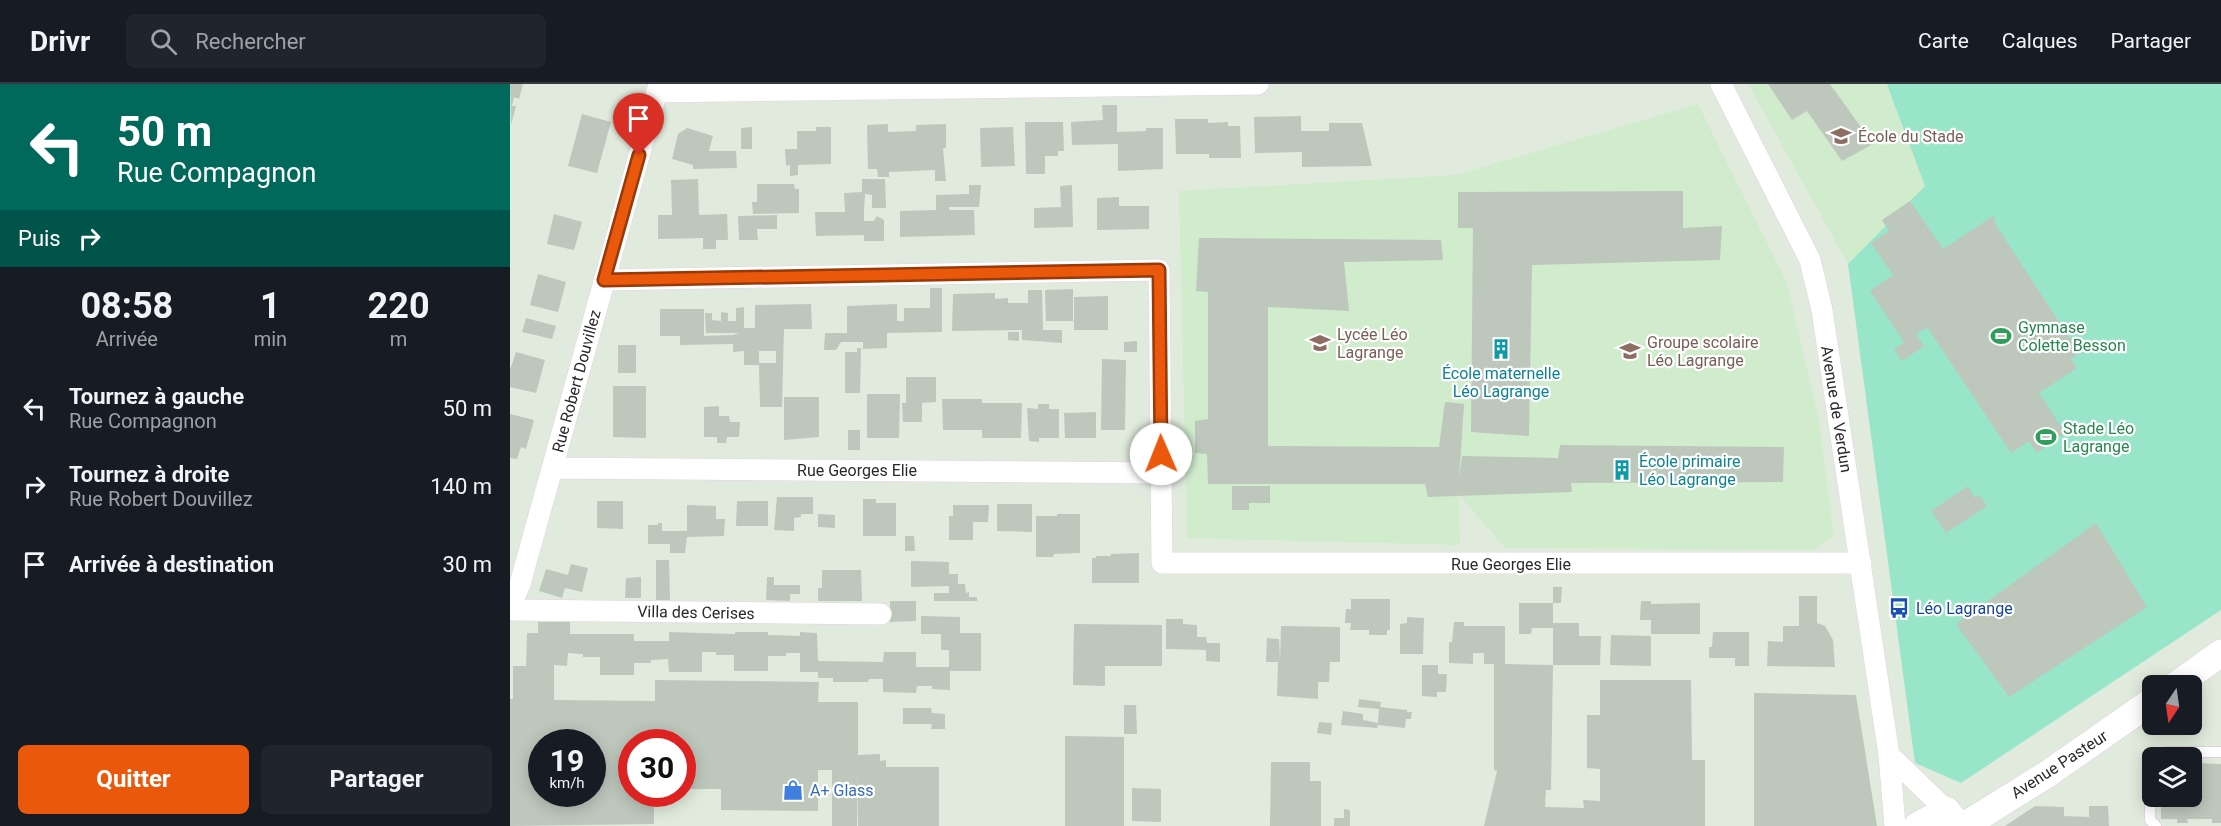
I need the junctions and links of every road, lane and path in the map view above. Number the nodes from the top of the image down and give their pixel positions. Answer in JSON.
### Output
{"nodes":[{"id":1,"x":1258,"y":84,"type":"edge"},
{"id":2,"x":1721,"y":84,"type":"edge"},
{"id":3,"x":658,"y":88,"type":"edge"},
{"id":4,"x":604,"y":280,"type":"junction"},
{"id":5,"x":552,"y":468,"type":"junction"},
{"id":6,"x":1162,"y":473,"type":"junction"},
{"id":7,"x":1861,"y":563,"type":"junction"},
{"id":8,"x":510,"y":609,"type":"edge"},
{"id":9,"x":881,"y":614,"type":"dead end"},
{"id":10,"x":2221,"y":653,"type":"edge"},
{"id":11,"x":2190,"y":675,"type":"edge"},
{"id":12,"x":2142,"y":708,"type":"edge"},
{"id":13,"x":2202,"y":752,"type":"edge"},
{"id":14,"x":2221,"y":752,"type":"edge"},
{"id":15,"x":1889,"y":755,"type":"junction"},
{"id":16,"x":2150,"y":807,"type":"edge"},
{"id":17,"x":1956,"y":821,"type":"edge"},
{"id":18,"x":1895,"y":826,"type":"edge"},
{"id":19,"x":1917,"y":826,"type":"edge"},
{"id":20,"x":2156,"y":826,"type":"edge"}],
"edges":[{"from":1,"to":3,"type":"street"},
{"from":2,"to":7,"type":"street","name":"Avenue de Verdun"},
{"from":3,"to":4,"type":"street","name":"Rue Robert Douvillez"},
{"from":4,"to":5,"type":"street","name":"Rue Robert Douvillez"},
{"from":4,"to":6,"type":"street"},
{"from":5,"to":6,"type":"street","name":"Rue Georges Elie"},
{"from":5,"to":8,"type":"street","name":"Rue Robert Douvillez"},
{"from":6,"to":7,"type":"street","name":"Rue Georges Elie"},
{"from":7,"to":15,"type":"street","name":"Avenue de Verdun"},
{"from":8,"to":9,"type":"street","name":"Villa des Cerises"},
{"from":10,"to":11,"type":"street"},
{"from":12,"to":17,"type":"street","name":"Avenue Pasteur"},
{"from":13,"to":14,"type":"lane"},
{"from":15,"to":17,"type":"street"},
{"from":15,"to":18,"type":"street","name":"Avenue de Verdun"},
{"from":16,"to":20,"type":"lane"},
{"from":17,"to":19,"type":"street","name":"Avenue Pasteur"}]}
